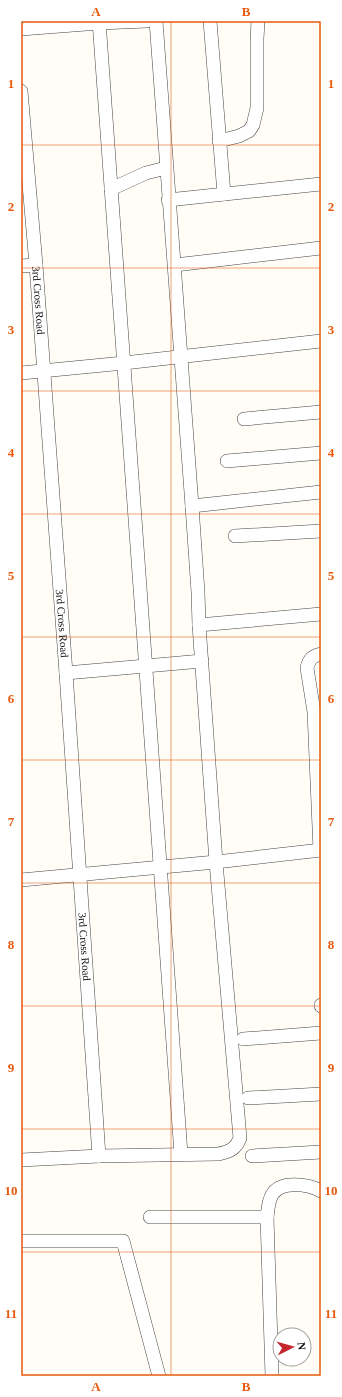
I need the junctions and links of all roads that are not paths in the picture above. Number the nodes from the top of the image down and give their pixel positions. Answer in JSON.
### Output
{"nodes":[{"id":1,"x":147,"y":21,"type":"edge"},
{"id":2,"x":156,"y":21,"type":"edge"},
{"id":3,"x":210,"y":21,"type":"edge"},
{"id":4,"x":258,"y":21,"type":"edge"},
{"id":5,"x":99,"y":22,"type":"edge"},
{"id":6,"x":21,"y":29,"type":"edge"},
{"id":7,"x":21,"y":92,"type":"edge"},
{"id":8,"x":219,"y":141,"type":"junction"},
{"id":9,"x":166,"y":168,"type":"junction"},
{"id":10,"x":321,"y":184,"type":"edge"},
{"id":11,"x":111,"y":189,"type":"junction"},
{"id":12,"x":224,"y":194,"type":"junction"},
{"id":13,"x":168,"y":200,"type":"junction"},
{"id":14,"x":321,"y":248,"type":"edge"},
{"id":15,"x":36,"y":265,"type":"junction"},
{"id":16,"x":174,"y":265,"type":"junction"},
{"id":17,"x":21,"y":266,"type":"edge"},
{"id":18,"x":321,"y":341,"type":"edge"},
{"id":19,"x":181,"y":356,"type":"junction"},
{"id":20,"x":124,"y":363,"type":"junction"},
{"id":21,"x":43,"y":370,"type":"junction"},
{"id":22,"x":21,"y":373,"type":"edge"},
{"id":23,"x":321,"y":412,"type":"edge"},
{"id":24,"x":244,"y":419,"type":"dead end"},
{"id":25,"x":321,"y":453,"type":"edge"},
{"id":26,"x":227,"y":461,"type":"dead end"},
{"id":27,"x":321,"y":492,"type":"edge"},
{"id":28,"x":192,"y":506,"type":"junction"},
{"id":29,"x":321,"y":531,"type":"edge"},
{"id":30,"x":235,"y":536,"type":"dead end"},
{"id":31,"x":321,"y":614,"type":"edge"},
{"id":32,"x":199,"y":625,"type":"junction"},
{"id":33,"x":321,"y":654,"type":"edge"},
{"id":34,"x":202,"y":661,"type":"junction"},
{"id":35,"x":145,"y":666,"type":"junction"},
{"id":36,"x":66,"y":673,"type":"junction"},
{"id":37,"x":317,"y":712,"type":"edge"},
{"id":38,"x":321,"y":850,"type":"edge"},
{"id":39,"x":216,"y":862,"type":"junction"},
{"id":40,"x":160,"y":867,"type":"junction"},
{"id":41,"x":80,"y":875,"type":"junction"},
{"id":42,"x":21,"y":880,"type":"edge"},
{"id":43,"x":321,"y":1033,"type":"edge"},
{"id":44,"x":243,"y":1039,"type":"dead end"},
{"id":45,"x":321,"y":1094,"type":"edge"},
{"id":46,"x":248,"y":1098,"type":"dead end"},
{"id":47,"x":321,"y":1152,"type":"edge"},
{"id":48,"x":181,"y":1154,"type":"junction"},
{"id":49,"x":99,"y":1156,"type":"junction"},
{"id":50,"x":252,"y":1156,"type":"dead end"},
{"id":51,"x":21,"y":1160,"type":"edge"},
{"id":52,"x":321,"y":1191,"type":"edge"},
{"id":53,"x":150,"y":1217,"type":"dead end"},
{"id":54,"x":266,"y":1217,"type":"junction"},
{"id":55,"x":21,"y":1241,"type":"edge"},
{"id":56,"x":159,"y":1376,"type":"edge"},
{"id":57,"x":272,"y":1376,"type":"edge"}],
"edges":[{"from":1,"to":5,"type":"street"},
{"from":2,"to":9,"type":"street"},
{"from":3,"to":8,"type":"street"},
{"from":4,"to":8,"type":"street"},
{"from":5,"to":6,"type":"street"},
{"from":5,"to":11,"type":"street"},
{"from":7,"to":15,"type":"street","name":"3rd Cross Road"},
{"from":8,"to":12,"type":"street"},
{"from":9,"to":11,"type":"street"},
{"from":9,"to":13,"type":"street"},
{"from":10,"to":12,"type":"street"},
{"from":11,"to":20,"type":"street"},
{"from":12,"to":13,"type":"street"},
{"from":13,"to":16,"type":"street"},
{"from":14,"to":16,"type":"street"},
{"from":15,"to":17,"type":"street"},
{"from":15,"to":21,"type":"street","name":"3rd Cross Road"},
{"from":16,"to":19,"type":"street"},
{"from":18,"to":19,"type":"street"},
{"from":19,"to":20,"type":"street"},
{"from":19,"to":28,"type":"street"},
{"from":20,"to":21,"type":"street"},
{"from":20,"to":35,"type":"street"},
{"from":21,"to":22,"type":"street"},
{"from":21,"to":36,"type":"street","name":"3rd Cross Road"},
{"from":23,"to":24,"type":"street"},
{"from":25,"to":26,"type":"street"},
{"from":27,"to":28,"type":"street"},
{"from":28,"to":32,"type":"street"},
{"from":29,"to":30,"type":"street"},
{"from":31,"to":32,"type":"street"},
{"from":32,"to":34,"type":"street"},
{"from":33,"to":37,"type":"street"},
{"from":34,"to":35,"type":"street"},
{"from":34,"to":39,"type":"street"},
{"from":35,"to":36,"type":"street"},
{"from":35,"to":40,"type":"street"},
{"from":36,"to":41,"type":"street","name":"3rd Cross Road"},
{"from":37,"to":38,"type":"street"},
{"from":38,"to":39,"type":"street"},
{"from":39,"to":40,"type":"street"},
{"from":39,"to":48,"type":"street"},
{"from":40,"to":41,"type":"street"},
{"from":40,"to":48,"type":"street"},
{"from":41,"to":42,"type":"street"},
{"from":41,"to":49,"type":"street","name":"3rd Cross Road"},
{"from":43,"to":44,"type":"street"},
{"from":45,"to":46,"type":"street"},
{"from":47,"to":50,"type":"street"},
{"from":48,"to":49,"type":"street"},
{"from":49,"to":51,"type":"street"},
{"from":52,"to":54,"type":"street"},
{"from":53,"to":54,"type":"street"},
{"from":54,"to":57,"type":"street"},
{"from":55,"to":56,"type":"street"}]}
